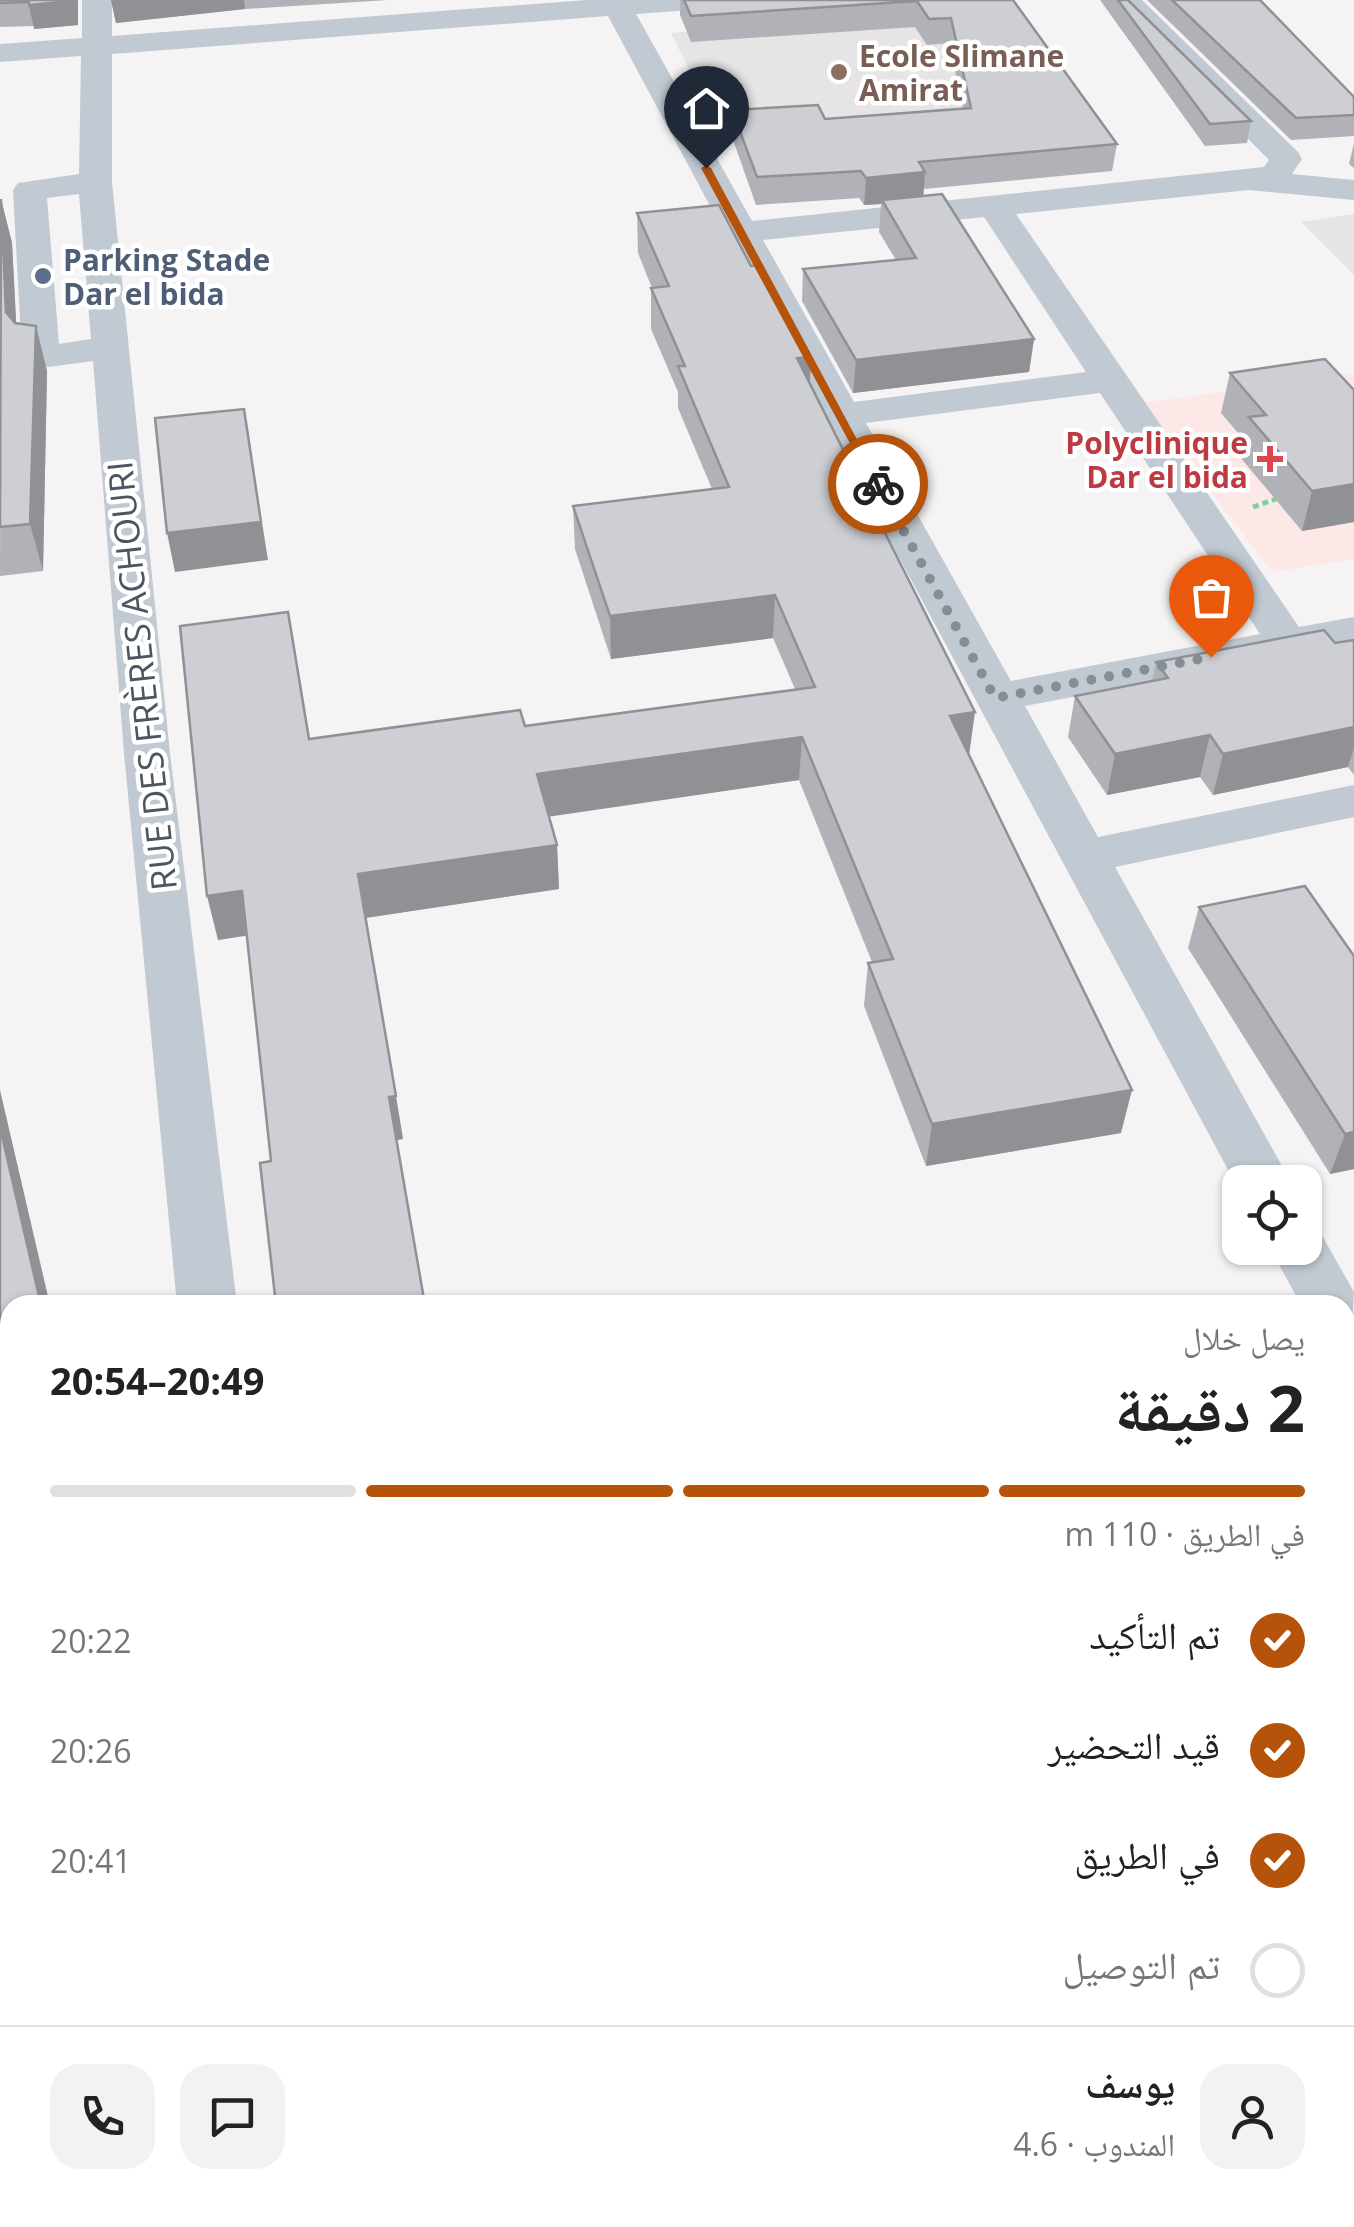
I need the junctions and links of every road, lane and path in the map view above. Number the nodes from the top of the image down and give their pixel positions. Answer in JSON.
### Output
{"nodes":[{"id":1,"x":97,"y":0,"type":"edge"},
{"id":2,"x":251,"y":0,"type":"edge"},
{"id":3,"x":704,"y":0,"type":"edge"},
{"id":4,"x":1125,"y":0,"type":"edge"},
{"id":5,"x":590,"y":6,"type":"edge"},
{"id":6,"x":419,"y":11,"type":"edge"},
{"id":7,"x":256,"y":35,"type":"junction"},
{"id":8,"x":99,"y":46,"type":"junction"},
{"id":9,"x":0,"y":53,"type":"edge"},
{"id":10,"x":1249,"y":180,"type":"junction"},
{"id":11,"x":95,"y":182,"type":"junction"},
{"id":12,"x":1354,"y":190,"type":"edge"},
{"id":13,"x":995,"y":208,"type":"junction"},
{"id":14,"x":741,"y":232,"type":"junction"},
{"id":15,"x":110,"y":348,"type":"junction"},
{"id":16,"x":1110,"y":380,"type":"junction"},
{"id":17,"x":841,"y":415,"type":"junction"},
{"id":18,"x":1354,"y":630,"type":"edge"},
{"id":19,"x":1288,"y":642,"type":"junction"},
{"id":20,"x":995,"y":698,"type":"junction"},
{"id":21,"x":1354,"y":800,"type":"edge"},
{"id":22,"x":1082,"y":857,"type":"junction"},
{"id":23,"x":1254,"y":1165,"type":"edge"},
{"id":24,"x":1309,"y":1265,"type":"edge"},
{"id":25,"x":205,"y":1295,"type":"edge"},
{"id":26,"x":1325,"y":1295,"type":"edge"}],
"edges":[{"from":1,"to":8,"type":"street","name":"RUE DES FRÈRES ACHOURI"},
{"from":2,"to":7,"type":"street"},
{"from":3,"to":5,"type":"street"},
{"from":4,"to":10,"type":"street"},
{"from":5,"to":6,"type":"street"},
{"from":5,"to":14,"type":"street"},
{"from":6,"to":7,"type":"street"},
{"from":7,"to":8,"type":"street"},
{"from":8,"to":9,"type":"street"},
{"from":8,"to":11,"type":"street","name":"RUE DES FRÈRES ACHOURI"},
{"from":10,"to":12,"type":"street"},
{"from":10,"to":13,"type":"street"},
{"from":11,"to":15,"type":"street","name":"RUE DES FRÈRES ACHOURI"},
{"from":11,"to":15,"type":"street"},
{"from":13,"to":14,"type":"street"},
{"from":13,"to":16,"type":"street"},
{"from":14,"to":17,"type":"street"},
{"from":15,"to":25,"type":"street","name":"RUE DES FRÈRES ACHOURI"},
{"from":16,"to":17,"type":"street"},
{"from":16,"to":19,"type":"street"},
{"from":17,"to":20,"type":"street"},
{"from":18,"to":19,"type":"street"},
{"from":19,"to":20,"type":"street"},
{"from":20,"to":22,"type":"street"},
{"from":21,"to":22,"type":"street"},
{"from":22,"to":23,"type":"street"},
{"from":24,"to":26,"type":"street"}]}
